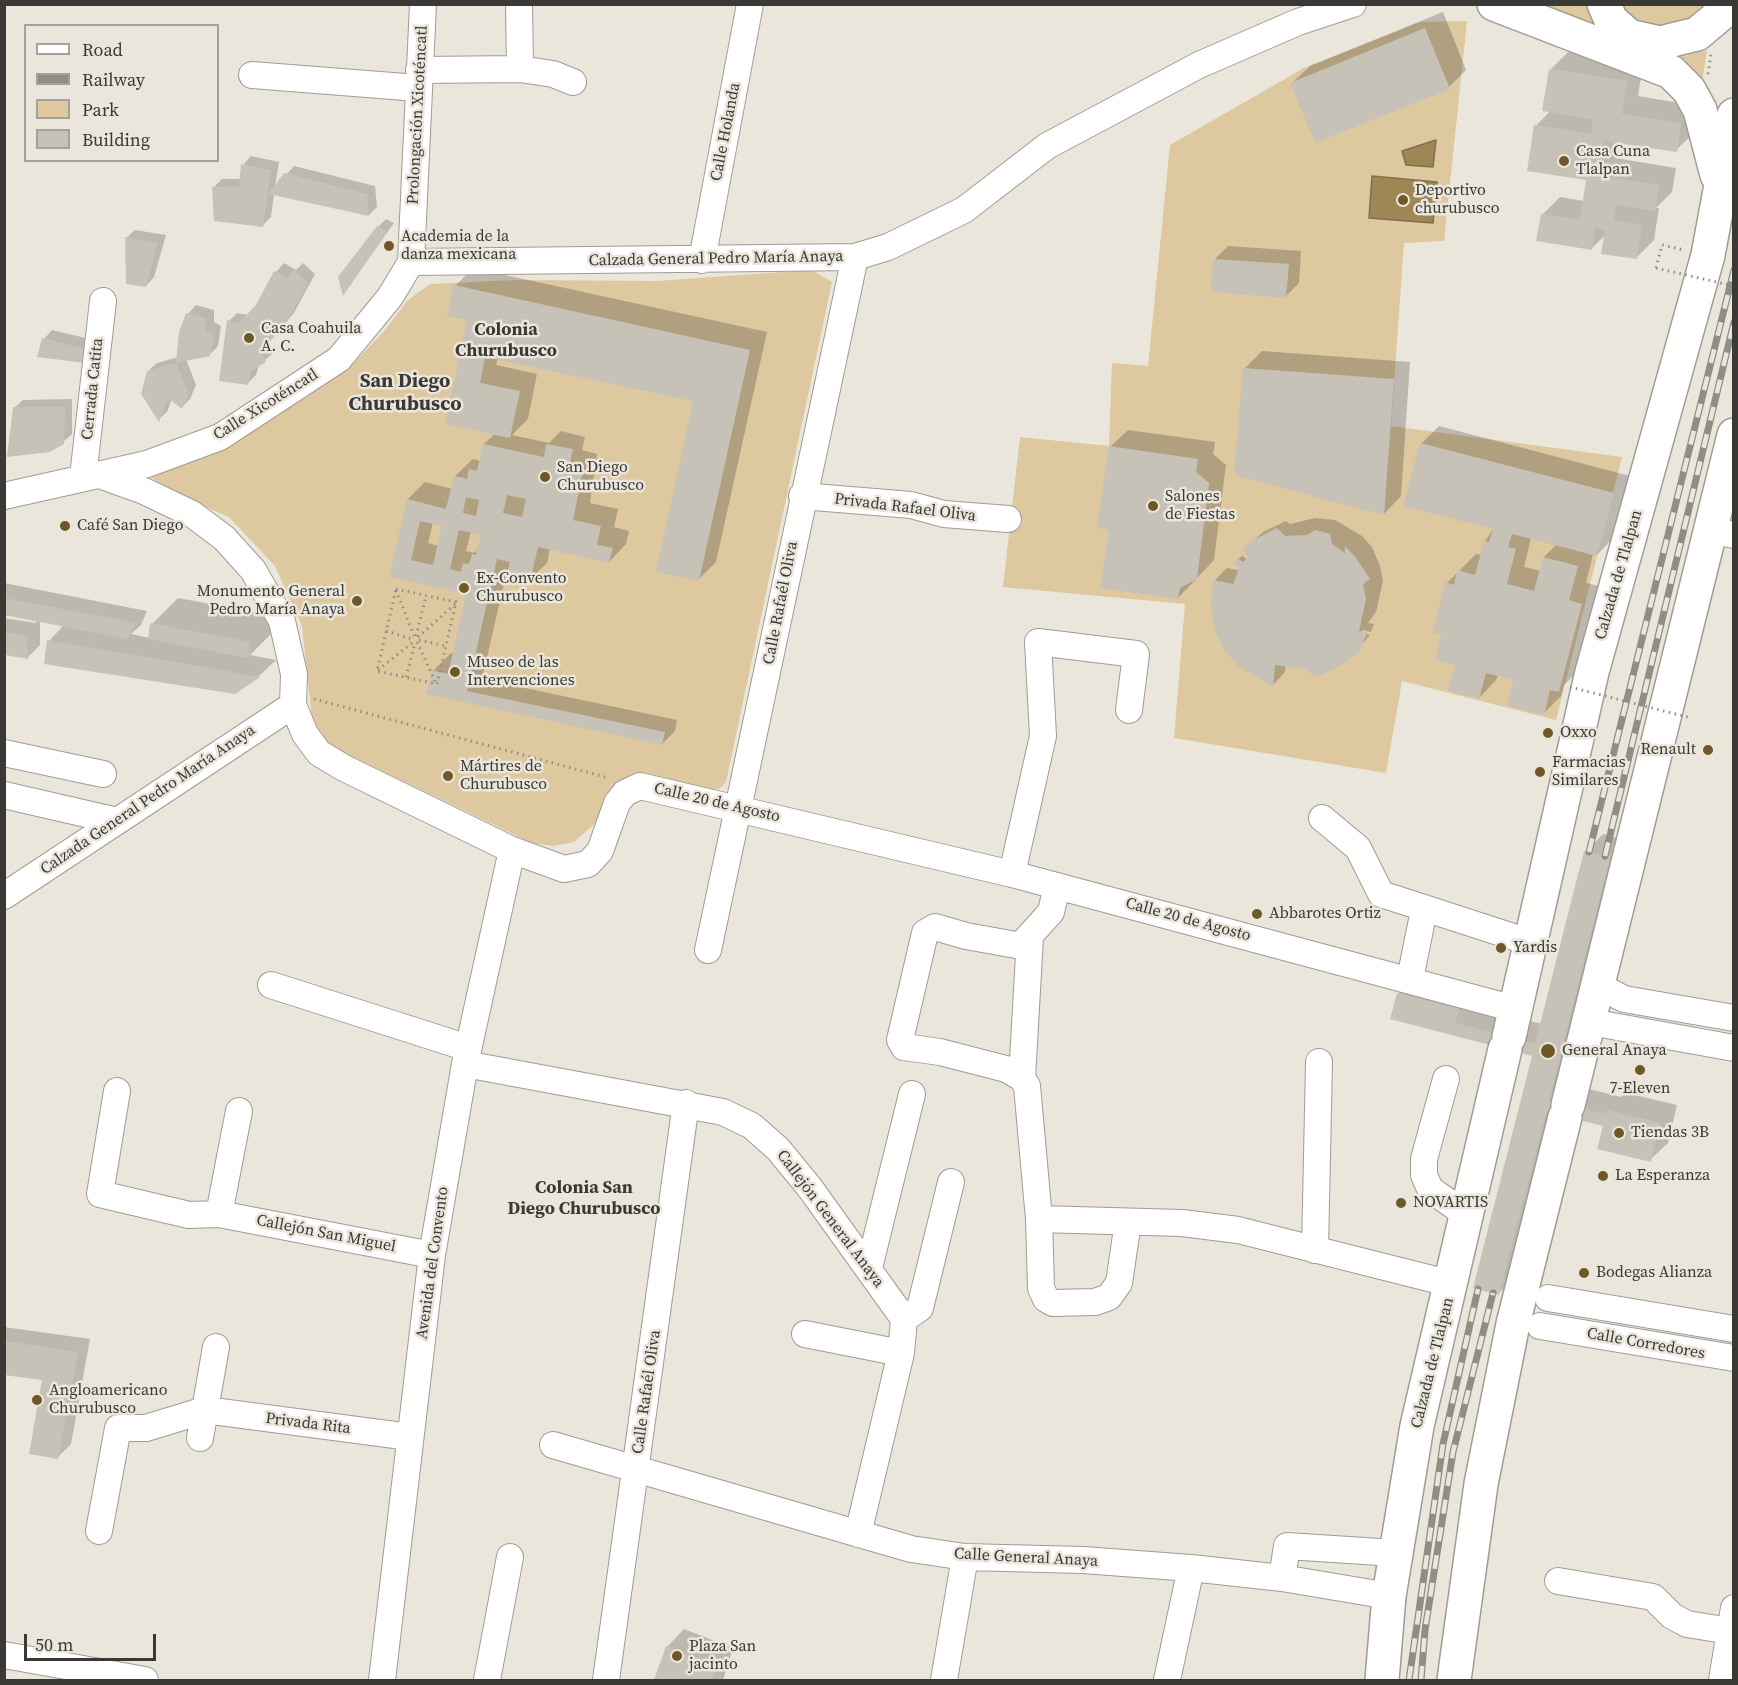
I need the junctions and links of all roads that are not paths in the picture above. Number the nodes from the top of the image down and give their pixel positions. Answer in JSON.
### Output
{"nodes":[{"id":1,"x":423,"y":4,"type":"edge"},
{"id":2,"x":519,"y":4,"type":"edge"},
{"id":3,"x":750,"y":4,"type":"edge"},
{"id":4,"x":1353,"y":4,"type":"edge"},
{"id":5,"x":1494,"y":4,"type":"edge"},
{"id":6,"x":1604,"y":4,"type":"edge"},
{"id":7,"x":1733,"y":4,"type":"edge"},
{"id":8,"x":520,"y":69,"type":"junction"},
{"id":9,"x":252,"y":75,"type":"dead end"},
{"id":10,"x":419,"y":79,"type":"junction"},
{"id":11,"x":573,"y":82,"type":"dead end"},
{"id":12,"x":1734,"y":115,"type":"edge"},
{"id":13,"x":1720,"y":189,"type":"junction"},
{"id":14,"x":855,"y":257,"type":"junction"},
{"id":15,"x":702,"y":260,"type":"junction"},
{"id":16,"x":411,"y":262,"type":"junction"},
{"id":17,"x":103,"y":302,"type":"dead end"},
{"id":18,"x":1734,"y":435,"type":"edge"},
{"id":19,"x":90,"y":476,"type":"junction"},
{"id":20,"x":1727,"y":493,"type":"edge"},
{"id":21,"x":4,"y":496,"type":"edge"},
{"id":22,"x":802,"y":496,"type":"junction"},
{"id":23,"x":1008,"y":519,"type":"dead end"},
{"id":24,"x":1722,"y":532,"type":"edge"},
{"id":25,"x":293,"y":699,"type":"junction"},
{"id":26,"x":1129,"y":710,"type":"dead end"},
{"id":27,"x":4,"y":753,"type":"edge"},
{"id":28,"x":103,"y":774,"type":"dead end"},
{"id":29,"x":4,"y":795,"type":"edge"},
{"id":30,"x":740,"y":808,"type":"junction"},
{"id":31,"x":1322,"y":818,"type":"dead end"},
{"id":32,"x":117,"y":821,"type":"junction"},
{"id":33,"x":512,"y":850,"type":"junction"},
{"id":34,"x":1012,"y":874,"type":"junction"},
{"id":35,"x":1057,"y":886,"type":"junction"},
{"id":36,"x":4,"y":896,"type":"edge"},
{"id":37,"x":1424,"y":910,"type":"junction"},
{"id":38,"x":1030,"y":937,"type":"junction"},
{"id":39,"x":1532,"y":944,"type":"junction"},
{"id":40,"x":708,"y":950,"type":"dead end"},
{"id":41,"x":1410,"y":979,"type":"junction"},
{"id":42,"x":271,"y":985,"type":"dead end"},
{"id":43,"x":1599,"y":986,"type":"junction"},
{"id":44,"x":1652,"y":1004,"type":"junction"},
{"id":45,"x":1734,"y":1018,"type":"edge"},
{"id":46,"x":1590,"y":1022,"type":"junction"},
{"id":47,"x":1510,"y":1032,"type":"junction"},
{"id":48,"x":1647,"y":1033,"type":"junction"},
{"id":49,"x":1734,"y":1048,"type":"edge"},
{"id":50,"x":467,"y":1056,"type":"junction"},
{"id":51,"x":1319,"y":1062,"type":"dead end"},
{"id":52,"x":1022,"y":1078,"type":"junction"},
{"id":53,"x":1446,"y":1079,"type":"dead end"},
{"id":54,"x":117,"y":1090,"type":"dead end"},
{"id":55,"x":912,"y":1094,"type":"dead end"},
{"id":56,"x":686,"y":1103,"type":"junction"},
{"id":57,"x":239,"y":1112,"type":"dead end"},
{"id":58,"x":951,"y":1182,"type":"dead end"},
{"id":59,"x":219,"y":1214,"type":"junction"},
{"id":60,"x":1468,"y":1216,"type":"junction"},
{"id":61,"x":1039,"y":1219,"type":"junction"},
{"id":62,"x":1128,"y":1222,"type":"junction"},
{"id":63,"x":1315,"y":1250,"type":"junction"},
{"id":64,"x":432,"y":1255,"type":"junction"},
{"id":65,"x":868,"y":1268,"type":"junction"},
{"id":66,"x":1452,"y":1284,"type":"junction"},
{"id":67,"x":904,"y":1319,"type":"junction"},
{"id":68,"x":1734,"y":1329,"type":"edge"},
{"id":69,"x":805,"y":1334,"type":"dead end"},
{"id":70,"x":216,"y":1347,"type":"dead end"},
{"id":71,"x":902,"y":1353,"type":"junction"},
{"id":72,"x":1734,"y":1358,"type":"edge"},
{"id":73,"x":205,"y":1410,"type":"junction"},
{"id":74,"x":411,"y":1437,"type":"junction"},
{"id":75,"x":200,"y":1438,"type":"dead end"},
{"id":76,"x":553,"y":1445,"type":"dead end"},
{"id":77,"x":637,"y":1471,"type":"junction"},
{"id":78,"x":99,"y":1531,"type":"dead end"},
{"id":79,"x":858,"y":1534,"type":"junction"},
{"id":80,"x":1395,"y":1553,"type":"junction"},
{"id":81,"x":510,"y":1557,"type":"dead end"},
{"id":82,"x":965,"y":1557,"type":"junction"},
{"id":83,"x":1191,"y":1568,"type":"junction"},
{"id":84,"x":1282,"y":1578,"type":"junction"},
{"id":85,"x":1558,"y":1581,"type":"dead end"},
{"id":86,"x":1389,"y":1596,"type":"junction"},
{"id":87,"x":1732,"y":1619,"type":"edge"},
{"id":88,"x":4,"y":1655,"type":"edge"},
{"id":89,"x":137,"y":1680,"type":"edge"},
{"id":90,"x":382,"y":1680,"type":"edge"},
{"id":91,"x":487,"y":1680,"type":"edge"},
{"id":92,"x":606,"y":1680,"type":"edge"},
{"id":93,"x":944,"y":1680,"type":"edge"},
{"id":94,"x":1167,"y":1680,"type":"edge"},
{"id":95,"x":1382,"y":1680,"type":"edge"},
{"id":96,"x":1454,"y":1680,"type":"edge"},
{"id":97,"x":1722,"y":1680,"type":"edge"}],
"edges":[{"from":1,"to":10,"type":"street","name":"Prolongación Xicoténcatl"},
{"from":2,"to":8,"type":"street"},
{"from":3,"to":15,"type":"street","name":"Calle Holanda"},
{"from":4,"to":14,"type":"street","name":"Calzada General Pedro María Anaya"},
{"from":5,"to":13,"type":"highway"},
{"from":6,"to":7,"type":"highway"},
{"from":8,"to":10,"type":"street"},
{"from":8,"to":11,"type":"street"},
{"from":9,"to":10,"type":"street"},
{"from":10,"to":16,"type":"street","name":"Prolongación Xicoténcatl"},
{"from":12,"to":13,"type":"highway","name":"Calzada de Tlalpan"},
{"from":13,"to":39,"type":"highway","name":"Calzada de Tlalpan"},
{"from":14,"to":15,"type":"street","name":"Calzada General Pedro María Anaya"},
{"from":14,"to":22,"type":"street","name":"Calle Rafaél Oliva"},
{"from":15,"to":16,"type":"street","name":"Calzada General Pedro María Anaya"},
{"from":16,"to":19,"type":"street","name":"Calle Xicoténcatl"},
{"from":17,"to":19,"type":"street","name":"Cerrada Catita"},
{"from":18,"to":20,"type":"highway"},
{"from":19,"to":21,"type":"street","name":"Calle Xicoténcatl"},
{"from":19,"to":25,"type":"street","name":"Calle 20 de Agosto"},
{"from":20,"to":24,"type":"highway"},
{"from":22,"to":23,"type":"street","name":"Privada Rafael Oliva"},
{"from":22,"to":30,"type":"street","name":"Calle Rafaél Oliva"},
{"from":24,"to":43,"type":"highway"},
{"from":25,"to":32,"type":"street","name":"Calzada General Pedro María Anaya"},
{"from":25,"to":33,"type":"street","name":"Calle 20 de Agosto"},
{"from":26,"to":34,"type":"street"},
{"from":27,"to":28,"type":"street"},
{"from":29,"to":32,"type":"street"},
{"from":30,"to":33,"type":"street","name":"Calle 20 de Agosto"},
{"from":30,"to":34,"type":"street","name":"Calle 20 de Agosto"},
{"from":30,"to":40,"type":"street","name":"Calle Rafaél Oliva"},
{"from":31,"to":37,"type":"street"},
{"from":32,"to":36,"type":"street","name":"Calzada General Pedro María Anaya"},
{"from":33,"to":50,"type":"street","name":"Avenida del Convento"},
{"from":34,"to":35,"type":"street","name":"Calle 20 de Agosto"},
{"from":35,"to":38,"type":"street"},
{"from":35,"to":41,"type":"street","name":"Calle 20 de Agosto"},
{"from":37,"to":39,"type":"street"},
{"from":37,"to":41,"type":"street"},
{"from":38,"to":52,"type":"street"},
{"from":38,"to":52,"type":"street"},
{"from":39,"to":47,"type":"highway","name":"Calzada de Tlalpan"},
{"from":41,"to":47,"type":"street","name":"Calle 20 de Agosto"},
{"from":42,"to":50,"type":"street","name":"Callejón General Anaya"},
{"from":43,"to":44,"type":"street"},
{"from":43,"to":46,"type":"highway"},
{"from":44,"to":45,"type":"street"},
{"from":44,"to":48,"type":"street"},
{"from":46,"to":48,"type":"street"},
{"from":46,"to":96,"type":"highway"},
{"from":47,"to":60,"type":"highway","name":"Calzada de Tlalpan"},
{"from":48,"to":49,"type":"street"},
{"from":50,"to":56,"type":"street","name":"Callejón General Anaya"},
{"from":50,"to":64,"type":"street","name":"Avenida del Convento"},
{"from":51,"to":63,"type":"street"},
{"from":52,"to":61,"type":"street"},
{"from":53,"to":60,"type":"street"},
{"from":54,"to":59,"type":"street","name":"Callejón San Miguel"},
{"from":55,"to":65,"type":"street"},
{"from":56,"to":65,"type":"street","name":"Callejón General Anaya"},
{"from":56,"to":77,"type":"street","name":"Calle Rafaél Oliva"},
{"from":57,"to":59,"type":"street"},
{"from":58,"to":67,"type":"street"},
{"from":59,"to":64,"type":"street","name":"Callejón San Miguel"},
{"from":60,"to":66,"type":"highway","name":"Calzada de Tlalpan"},
{"from":61,"to":62,"type":"street"},
{"from":61,"to":62,"type":"street"},
{"from":62,"to":63,"type":"street"},
{"from":63,"to":66,"type":"street"},
{"from":64,"to":74,"type":"street","name":"Avenida del Convento"},
{"from":65,"to":67,"type":"street","name":"Callejón General Anaya"},
{"from":66,"to":80,"type":"highway","name":"Calzada de Tlalpan"},
{"from":67,"to":71,"type":"street"},
{"from":68,"to":72,"type":"street","name":"Calle Corredores"},
{"from":69,"to":71,"type":"street"},
{"from":70,"to":73,"type":"street"},
{"from":71,"to":79,"type":"street"},
{"from":73,"to":74,"type":"street","name":"Privada Rita"},
{"from":73,"to":75,"type":"street"},
{"from":73,"to":78,"type":"street"},
{"from":74,"to":90,"type":"street","name":"Avenida del Convento"},
{"from":76,"to":77,"type":"street","name":"Calle General Anaya"},
{"from":77,"to":79,"type":"street","name":"Calle General Anaya"},
{"from":77,"to":92,"type":"street","name":"Calle Rafaél Oliva"},
{"from":79,"to":82,"type":"street","name":"Calle General Anaya"},
{"from":80,"to":84,"type":"street"},
{"from":80,"to":86,"type":"highway","name":"Calzada de Tlalpan"},
{"from":81,"to":91,"type":"street"},
{"from":82,"to":83,"type":"street","name":"Calle General Anaya"},
{"from":82,"to":93,"type":"street"},
{"from":83,"to":84,"type":"street","name":"Calle General Anaya"},
{"from":83,"to":94,"type":"street"},
{"from":84,"to":86,"type":"street","name":"Calle General Anaya"},
{"from":85,"to":87,"type":"street"},
{"from":86,"to":95,"type":"highway","name":"Calzada de Tlalpan"},
{"from":87,"to":97,"type":"street"},
{"from":88,"to":89,"type":"street"}]}
